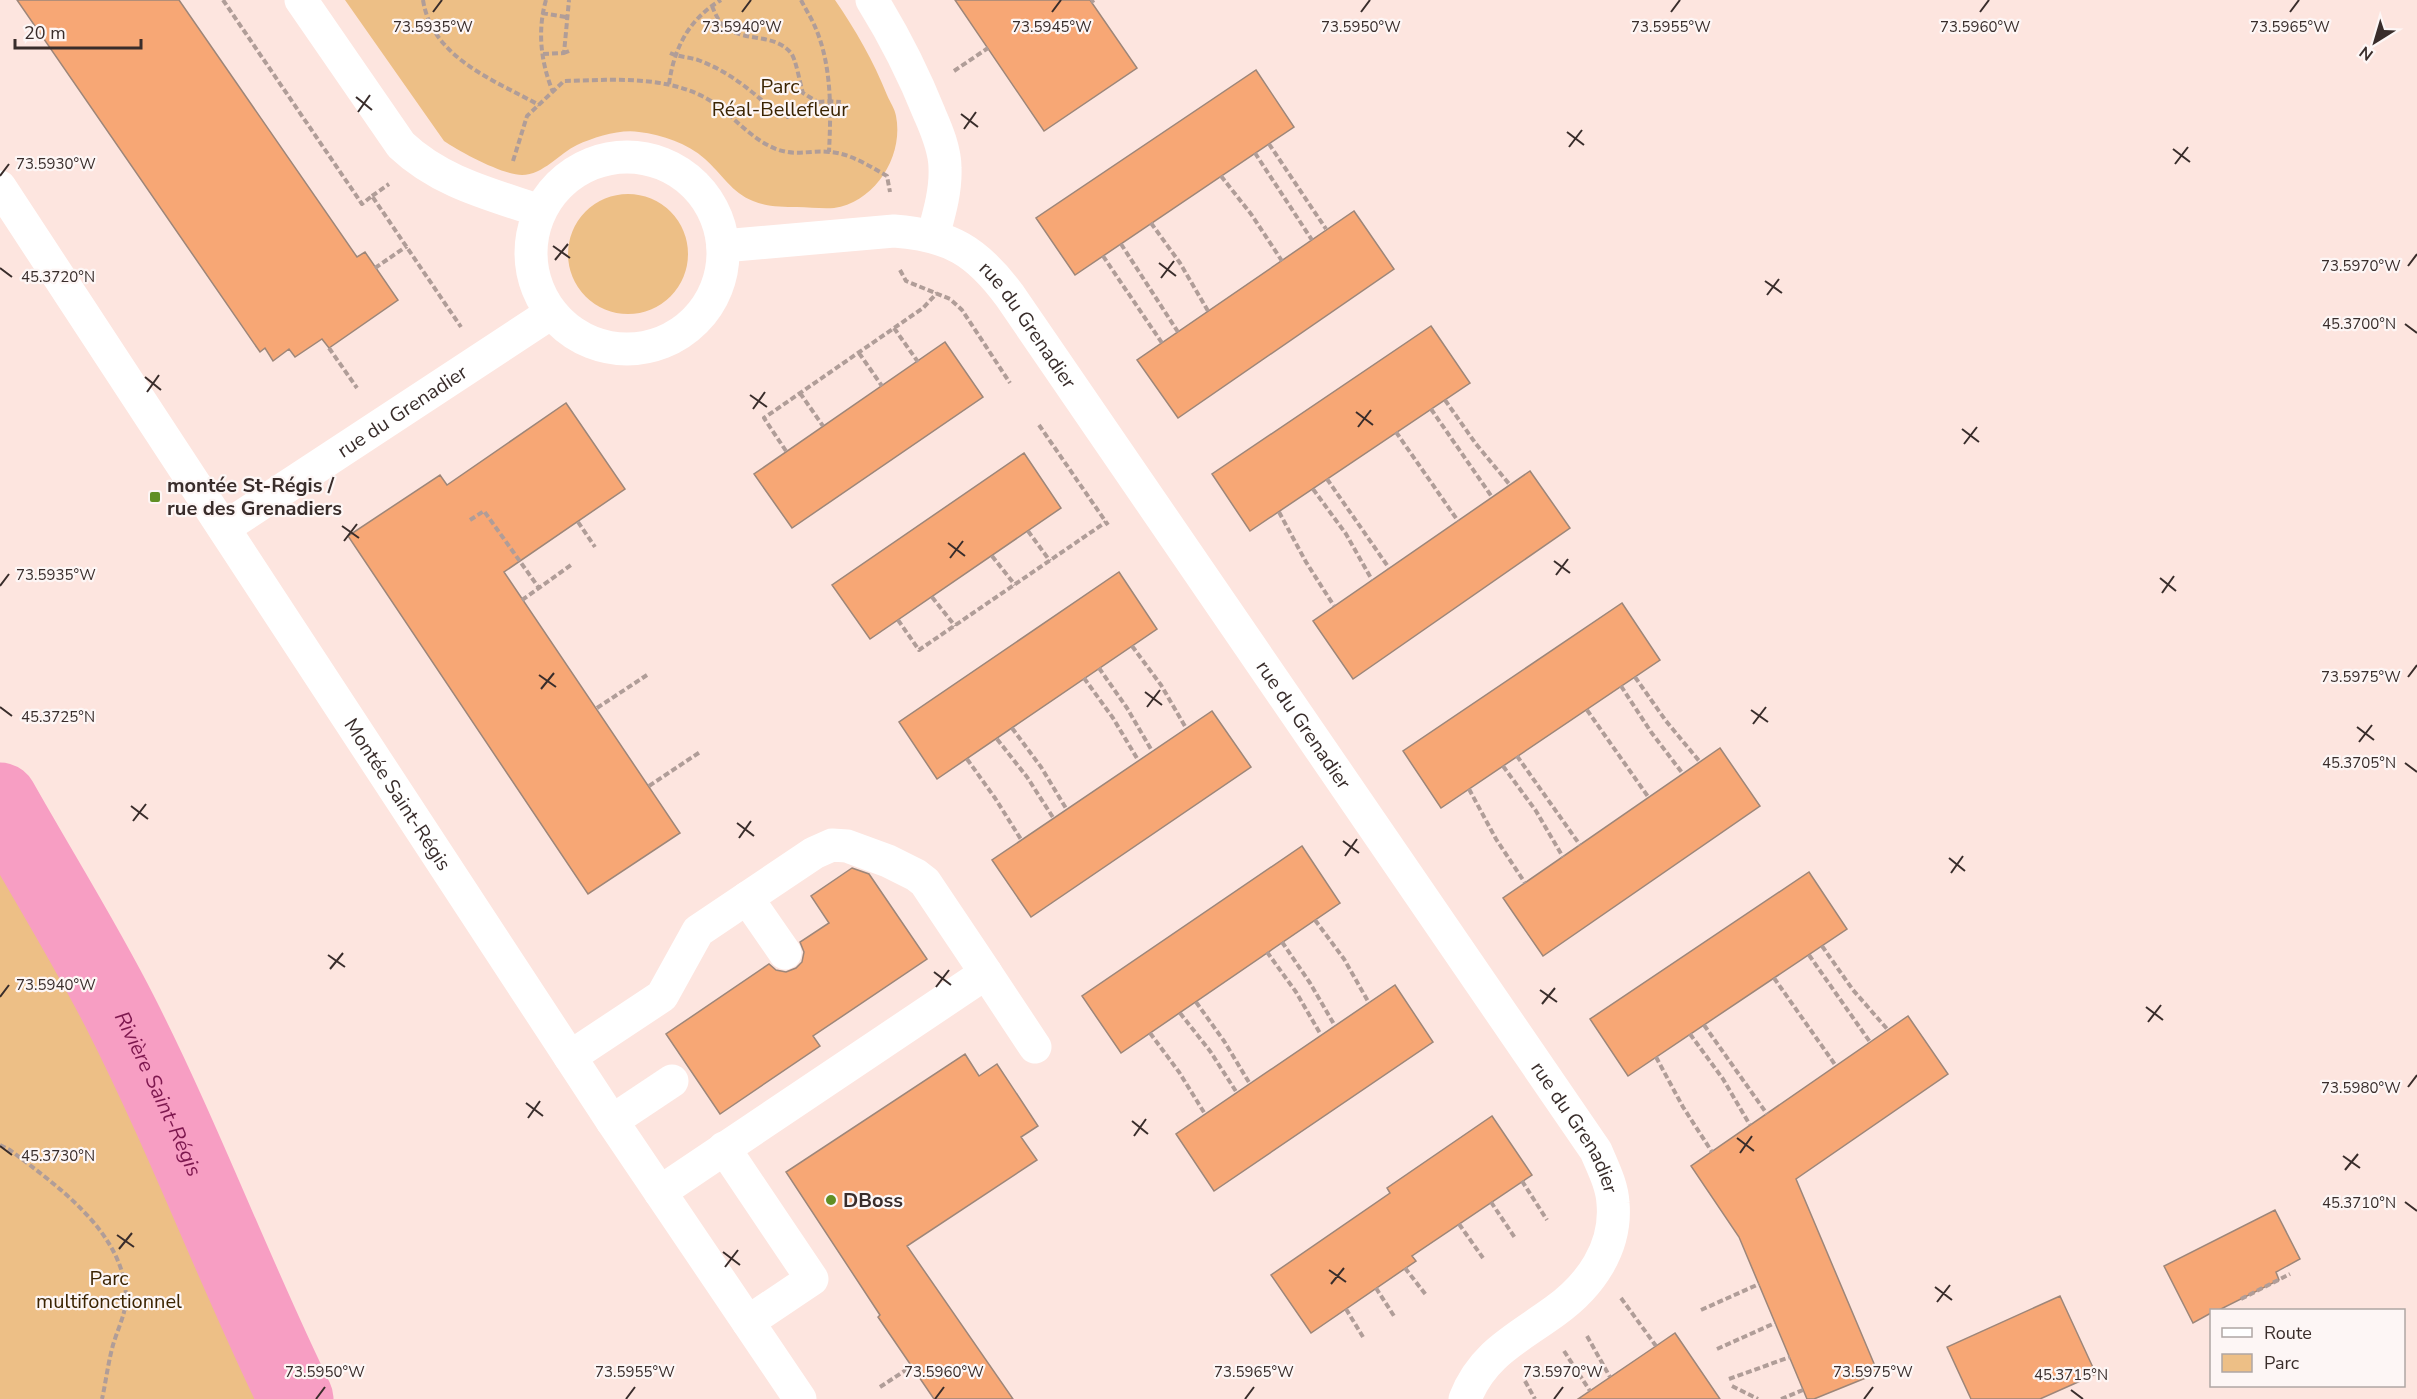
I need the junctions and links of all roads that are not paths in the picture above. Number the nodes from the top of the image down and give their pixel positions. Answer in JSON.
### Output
{"nodes":[{"id":1,"x":301,"y":0,"type":"edge"},
{"id":2,"x":872,"y":0,"type":"edge"},
{"id":3,"x":0,"y":187,"type":"edge"},
{"id":4,"x":540,"y":211,"type":"junction"},
{"id":5,"x":933,"y":236,"type":"junction"},
{"id":6,"x":723,"y":246,"type":"junction"},
{"id":7,"x":551,"y":313,"type":"junction"},
{"id":8,"x":224,"y":528,"type":"junction"},
{"id":9,"x":747,"y":898,"type":"junction"},
{"id":10,"x":784,"y":953,"type":"dead end"},
{"id":11,"x":986,"y":973,"type":"junction"},
{"id":12,"x":1035,"y":1047,"type":"dead end"},
{"id":13,"x":570,"y":1057,"type":"junction"},
{"id":14,"x":672,"y":1081,"type":"dead end"},
{"id":15,"x":612,"y":1121,"type":"junction"},
{"id":16,"x":724,"y":1148,"type":"junction"},
{"id":17,"x":660,"y":1192,"type":"junction"},
{"id":18,"x":748,"y":1322,"type":"junction"},
{"id":19,"x":800,"y":1399,"type":"edge"},
{"id":20,"x":1465,"y":1399,"type":"edge"}],
"edges":[{"from":1,"to":4,"type":"street"},
{"from":2,"to":5,"type":"street"},
{"from":3,"to":8,"type":"street","name":"Montée Saint-Régis"},
{"from":4,"to":6,"type":"street"},
{"from":4,"to":7,"type":"street"},
{"from":5,"to":6,"type":"street","name":"rue du Grenadier"},
{"from":5,"to":20,"type":"street","name":"rue du Grenadier"},
{"from":6,"to":7,"type":"street"},
{"from":7,"to":8,"type":"street","name":"rue du Grenadier"},
{"from":8,"to":13,"type":"street","name":"Montée Saint-Régis"},
{"from":9,"to":10,"type":"street"},
{"from":9,"to":11,"type":"street"},
{"from":9,"to":13,"type":"street"},
{"from":11,"to":12,"type":"street"},
{"from":11,"to":16,"type":"street"},
{"from":13,"to":15,"type":"street","name":"Montée Saint-Régis"},
{"from":14,"to":15,"type":"street"},
{"from":15,"to":17,"type":"street","name":"Montée Saint-Régis"},
{"from":16,"to":17,"type":"street"},
{"from":16,"to":18,"type":"street"},
{"from":17,"to":18,"type":"street","name":"Montée Saint-Régis"},
{"from":18,"to":19,"type":"street","name":"Montée Saint-Régis"}]}
